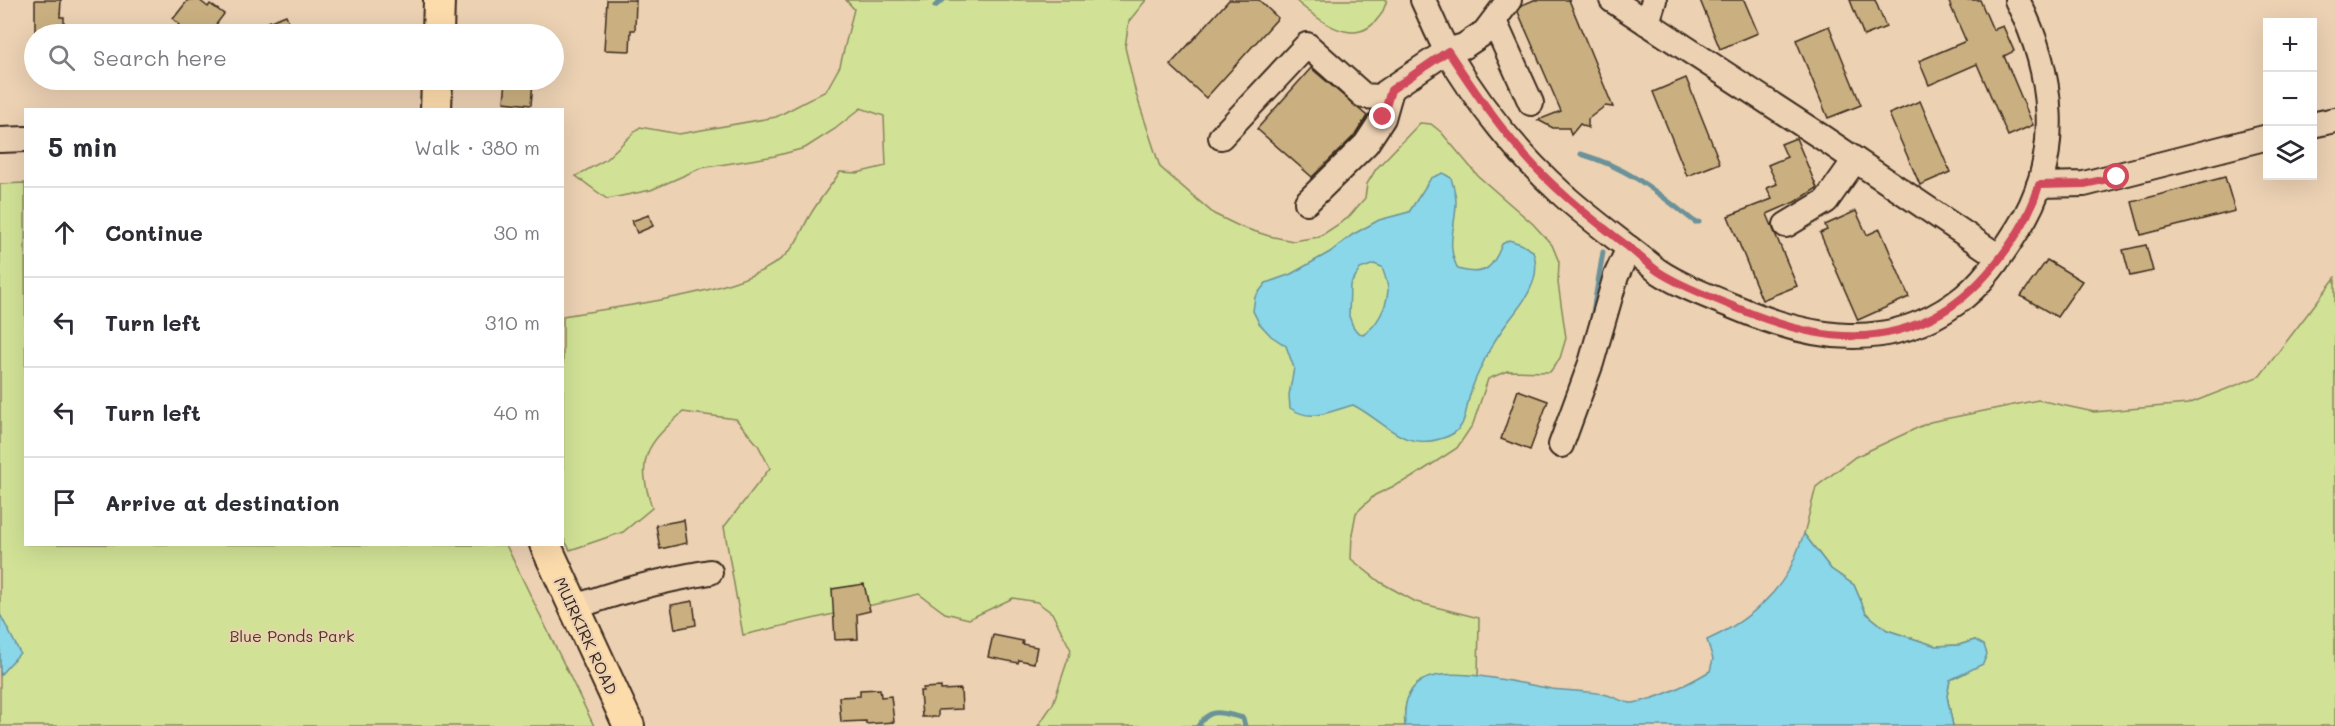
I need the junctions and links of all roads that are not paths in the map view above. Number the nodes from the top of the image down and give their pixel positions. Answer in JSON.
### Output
{"nodes":[{"id":1,"x":439,"y":0,"type":"edge"},
{"id":2,"x":1423,"y":0,"type":"edge"},
{"id":3,"x":1509,"y":0,"type":"edge"},
{"id":4,"x":1612,"y":0,"type":"edge"},
{"id":5,"x":2017,"y":0,"type":"edge"},
{"id":6,"x":1651,"y":11,"type":"edge"},
{"id":7,"x":1494,"y":21,"type":"junction"},
{"id":8,"x":438,"y":24,"type":"edge"},
{"id":9,"x":1448,"y":51,"type":"junction"},
{"id":10,"x":437,"y":90,"type":"edge"},
{"id":11,"x":1391,"y":90,"type":"junction"},
{"id":12,"x":1531,"y":103,"type":"dead end"},
{"id":13,"x":436,"y":108,"type":"edge"},
{"id":14,"x":2335,"y":120,"type":"edge"},
{"id":15,"x":2317,"y":124,"type":"edge"},
{"id":16,"x":1221,"y":137,"type":"dead end"},
{"id":17,"x":2263,"y":138,"type":"edge"},
{"id":18,"x":0,"y":140,"type":"edge"},
{"id":19,"x":24,"y":140,"type":"edge"},
{"id":20,"x":1855,"y":160,"type":"junction"},
{"id":21,"x":2039,"y":185,"type":"junction"},
{"id":22,"x":1307,"y":201,"type":"dead end"},
{"id":23,"x":1786,"y":225,"type":"dead end"},
{"id":24,"x":1629,"y":248,"type":"junction"},
{"id":25,"x":1999,"y":257,"type":"junction"},
{"id":26,"x":1561,"y":445,"type":"dead end"},
{"id":27,"x":546,"y":546,"type":"edge"},
{"id":28,"x":710,"y":572,"type":"dead end"},
{"id":29,"x":573,"y":608,"type":"junction"},
{"id":30,"x":629,"y":726,"type":"edge"}],
"edges":[{"from":1,"to":8,"type":"main road"},
{"from":2,"to":9,"type":"street"},
{"from":3,"to":7,"type":"street"},
{"from":4,"to":6,"type":"street"},
{"from":5,"to":21,"type":"street"},
{"from":6,"to":20,"type":"street"},
{"from":7,"to":9,"type":"street"},
{"from":7,"to":12,"type":"street"},
{"from":9,"to":11,"type":"street"},
{"from":9,"to":24,"type":"street"},
{"from":10,"to":13,"type":"main road"},
{"from":11,"to":16,"type":"street"},
{"from":11,"to":22,"type":"street"},
{"from":14,"to":15,"type":"street"},
{"from":17,"to":21,"type":"street"},
{"from":18,"to":19,"type":"street"},
{"from":20,"to":23,"type":"street"},
{"from":20,"to":25,"type":"street"},
{"from":21,"to":25,"type":"street"},
{"from":24,"to":25,"type":"street"},
{"from":24,"to":26,"type":"street"},
{"from":27,"to":29,"type":"main road","name":"MUIRKIRK ROAD"},
{"from":28,"to":29,"type":"street"},
{"from":29,"to":30,"type":"main road","name":"MUIRKIRK ROAD"}]}
